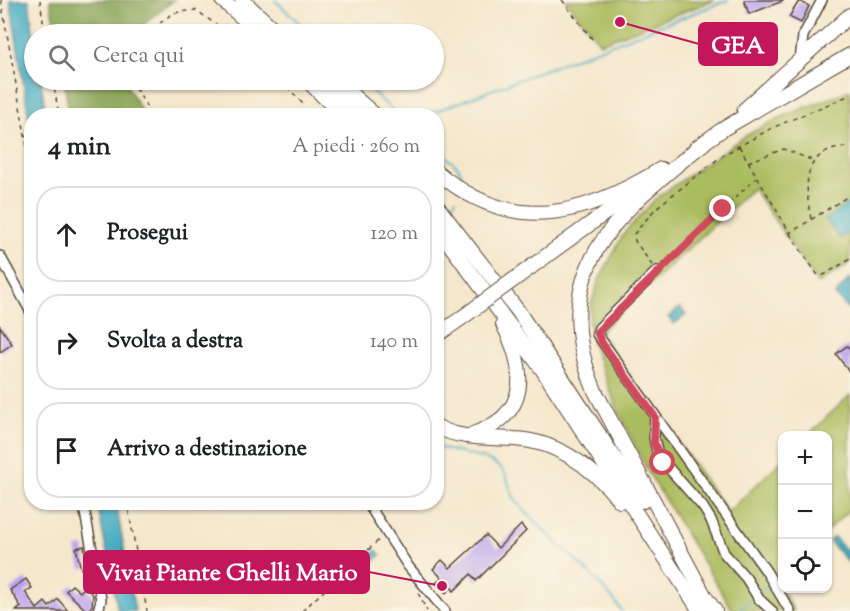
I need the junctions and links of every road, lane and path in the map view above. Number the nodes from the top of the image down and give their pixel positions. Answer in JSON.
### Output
{"nodes":[{"id":1,"x":1,"y":0,"type":"edge"},
{"id":2,"x":40,"y":0,"type":"edge"},
{"id":3,"x":222,"y":0,"type":"edge"},
{"id":4,"x":242,"y":0,"type":"edge"},
{"id":5,"x":562,"y":0,"type":"edge"},
{"id":6,"x":822,"y":0,"type":"edge"},
{"id":7,"x":850,"y":15,"type":"edge"},
{"id":8,"x":44,"y":24,"type":"edge"},
{"id":9,"x":159,"y":24,"type":"edge"},
{"id":10,"x":215,"y":24,"type":"edge"},
{"id":11,"x":250,"y":24,"type":"edge"},
{"id":12,"x":270,"y":24,"type":"edge"},
{"id":13,"x":593,"y":40,"type":"dead end"},
{"id":14,"x":850,"y":55,"type":"edge"},
{"id":15,"x":800,"y":60,"type":"junction"},
{"id":16,"x":55,"y":90,"type":"edge"},
{"id":17,"x":137,"y":90,"type":"edge"},
{"id":18,"x":290,"y":90,"type":"edge"},
{"id":19,"x":317,"y":90,"type":"edge"},
{"id":20,"x":333,"y":90,"type":"edge"},
{"id":21,"x":346,"y":90,"type":"edge"},
{"id":22,"x":850,"y":95,"type":"edge"},
{"id":23,"x":304,"y":105,"type":"dead end"},
{"id":24,"x":58,"y":108,"type":"edge"},
{"id":25,"x":147,"y":108,"type":"edge"},
{"id":26,"x":335,"y":108,"type":"edge"},
{"id":27,"x":350,"y":108,"type":"edge"},
{"id":28,"x":367,"y":108,"type":"edge"},
{"id":29,"x":24,"y":129,"type":"edge"},
{"id":30,"x":723,"y":129,"type":"junction"},
{"id":31,"x":704,"y":143,"type":"junction"},
{"id":32,"x":738,"y":146,"type":"junction"},
{"id":33,"x":850,"y":147,"type":"edge"},
{"id":34,"x":814,"y":161,"type":"junction"},
{"id":35,"x":748,"y":163,"type":"junction"},
{"id":36,"x":444,"y":177,"type":"edge"},
{"id":37,"x":756,"y":178,"type":"junction"},
{"id":38,"x":850,"y":195,"type":"edge"},
{"id":39,"x":444,"y":215,"type":"edge"},
{"id":40,"x":811,"y":220,"type":"junction"},
{"id":41,"x":790,"y":233,"type":"junction"},
{"id":42,"x":444,"y":236,"type":"edge"},
{"id":43,"x":0,"y":256,"type":"edge"},
{"id":44,"x":850,"y":259,"type":"edge"},
{"id":45,"x":657,"y":272,"type":"junction"},
{"id":46,"x":473,"y":273,"type":"junction"},
{"id":47,"x":24,"y":300,"type":"edge"},
{"id":48,"x":444,"y":330,"type":"edge"},
{"id":49,"x":655,"y":417,"type":"junction"},
{"id":50,"x":444,"y":430,"type":"edge"},
{"id":51,"x":468,"y":436,"type":"junction"},
{"id":52,"x":85,"y":510,"type":"edge"},
{"id":53,"x":128,"y":510,"type":"edge"},
{"id":54,"x":372,"y":510,"type":"edge"},
{"id":55,"x":386,"y":534,"type":"junction"},
{"id":56,"x":699,"y":603,"type":"edge"},
{"id":57,"x":769,"y":610,"type":"edge"},
{"id":58,"x":98,"y":611,"type":"edge"},
{"id":59,"x":147,"y":611,"type":"edge"},
{"id":60,"x":302,"y":611,"type":"edge"},
{"id":61,"x":445,"y":611,"type":"edge"},
{"id":62,"x":715,"y":611,"type":"edge"},
{"id":63,"x":790,"y":611,"type":"edge"}],
"edges":[{"from":1,"to":29,"type":"path"},
{"from":2,"to":8,"type":"path"},
{"from":3,"to":11,"type":"highway"},
{"from":4,"to":12,"type":"highway"},
{"from":5,"to":13,"type":"path"},
{"from":6,"to":15,"type":"street"},
{"from":7,"to":15,"type":"highway"},
{"from":9,"to":10,"type":"path"},
{"from":14,"to":30,"type":"highway"},
{"from":15,"to":30,"type":"highway"},
{"from":16,"to":24,"type":"path"},
{"from":17,"to":25,"type":"path"},
{"from":18,"to":23,"type":"path"},
{"from":19,"to":26,"type":"highway"},
{"from":20,"to":27,"type":"highway"},
{"from":21,"to":28,"type":"highway"},
{"from":22,"to":32,"type":"path"},
{"from":30,"to":31,"type":"highway"},
{"from":31,"to":36,"type":"highway"},
{"from":31,"to":48,"type":"highway","bridge":true},
{"from":31,"to":56,"type":"highway"},
{"from":32,"to":35,"type":"path"},
{"from":32,"to":45,"type":"path"},
{"from":33,"to":34,"type":"path"},
{"from":34,"to":35,"type":"path"},
{"from":34,"to":40,"type":"path"},
{"from":35,"to":37,"type":"path"},
{"from":37,"to":41,"type":"path"},
{"from":37,"to":45,"type":"path"},
{"from":38,"to":40,"type":"path"},
{"from":39,"to":56,"type":"highway"},
{"from":40,"to":41,"type":"path"},
{"from":41,"to":44,"type":"path"},
{"from":42,"to":46,"type":"highway"},
{"from":43,"to":47,"type":"street"},
{"from":45,"to":49,"type":"street"},
{"from":46,"to":51,"type":"highway"},
{"from":46,"to":56,"type":"highway"},
{"from":49,"to":57,"type":"street"},
{"from":49,"to":63,"type":"street"},
{"from":50,"to":51,"type":"highway"},
{"from":51,"to":56,"type":"highway"},
{"from":52,"to":58,"type":"street"},
{"from":53,"to":59,"type":"path"},
{"from":54,"to":55,"type":"street"},
{"from":55,"to":60,"type":"path"},
{"from":55,"to":61,"type":"street"},
{"from":56,"to":62,"type":"highway"}]}
